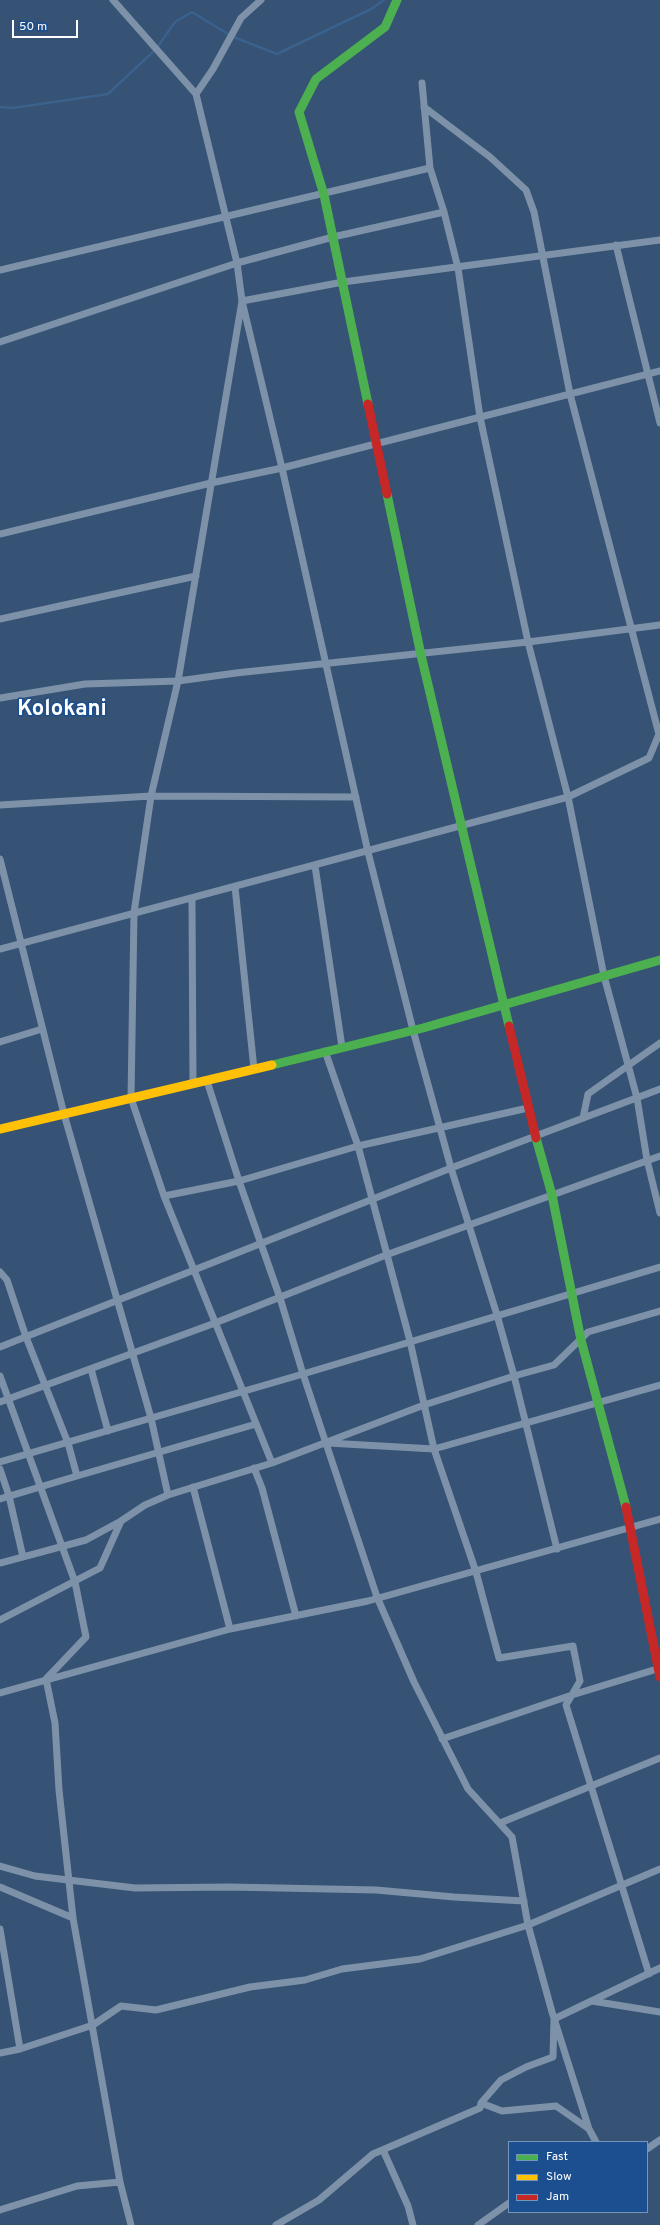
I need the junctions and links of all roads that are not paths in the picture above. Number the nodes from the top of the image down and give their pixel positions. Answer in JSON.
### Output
{"nodes":[{"id":1,"x":113,"y":0,"type":"edge"},
{"id":2,"x":261,"y":0,"type":"edge"},
{"id":3,"x":397,"y":0,"type":"edge"},
{"id":4,"x":422,"y":82,"type":"dead end"},
{"id":5,"x":196,"y":94,"type":"junction"},
{"id":6,"x":424,"y":107,"type":"junction"},
{"id":7,"x":430,"y":168,"type":"junction"},
{"id":8,"x":324,"y":195,"type":"junction"},
{"id":9,"x":444,"y":212,"type":"junction"},
{"id":10,"x":226,"y":217,"type":"junction"},
{"id":11,"x":333,"y":237,"type":"junction"},
{"id":12,"x":660,"y":240,"type":"edge"},
{"id":13,"x":616,"y":245,"type":"junction"},
{"id":14,"x":543,"y":255,"type":"junction"},
{"id":15,"x":237,"y":263,"type":"junction"},
{"id":16,"x":458,"y":268,"type":"junction"},
{"id":17,"x":0,"y":270,"type":"edge"},
{"id":18,"x":343,"y":282,"type":"junction"},
{"id":19,"x":242,"y":301,"type":"junction"},
{"id":20,"x":0,"y":342,"type":"edge"},
{"id":21,"x":660,"y":371,"type":"edge"},
{"id":22,"x":648,"y":374,"type":"junction"},
{"id":23,"x":570,"y":394,"type":"junction"},
{"id":24,"x":480,"y":417,"type":"junction"},
{"id":25,"x":660,"y":423,"type":"edge"},
{"id":26,"x":378,"y":444,"type":"junction"},
{"id":27,"x":282,"y":468,"type":"junction"},
{"id":28,"x":212,"y":483,"type":"junction"},
{"id":29,"x":0,"y":534,"type":"edge"},
{"id":30,"x":196,"y":576,"type":"junction"},
{"id":31,"x":0,"y":619,"type":"edge"},
{"id":32,"x":660,"y":625,"type":"edge"},
{"id":33,"x":631,"y":629,"type":"junction"},
{"id":34,"x":528,"y":642,"type":"junction"},
{"id":35,"x":421,"y":655,"type":"junction"},
{"id":36,"x":326,"y":665,"type":"junction"},
{"id":37,"x":178,"y":681,"type":"junction"},
{"id":38,"x":0,"y":698,"type":"edge"},
{"id":39,"x":659,"y":736,"type":"edge"},
{"id":40,"x":152,"y":796,"type":"junction"},
{"id":41,"x":356,"y":797,"type":"junction"},
{"id":42,"x":568,"y":797,"type":"junction"},
{"id":43,"x":0,"y":805,"type":"edge"},
{"id":44,"x":463,"y":826,"type":"junction"},
{"id":45,"x":368,"y":852,"type":"junction"},
{"id":46,"x":0,"y":859,"type":"edge"},
{"id":47,"x":315,"y":866,"type":"junction"},
{"id":48,"x":235,"y":887,"type":"junction"},
{"id":49,"x":192,"y":898,"type":"junction"},
{"id":50,"x":134,"y":913,"type":"junction"},
{"id":51,"x":22,"y":943,"type":"junction"},
{"id":52,"x":0,"y":950,"type":"edge"},
{"id":53,"x":660,"y":960,"type":"edge"},
{"id":54,"x":604,"y":976,"type":"junction"},
{"id":55,"x":505,"y":1004,"type":"junction"},
{"id":56,"x":42,"y":1028,"type":"junction"},
{"id":57,"x":413,"y":1030,"type":"junction"},
{"id":58,"x":0,"y":1042,"type":"edge"},
{"id":59,"x":660,"y":1043,"type":"edge"},
{"id":60,"x":342,"y":1047,"type":"junction"},
{"id":61,"x":325,"y":1052,"type":"junction"},
{"id":62,"x":629,"y":1067,"type":"junction"},
{"id":63,"x":254,"y":1069,"type":"junction"},
{"id":64,"x":207,"y":1081,"type":"junction"},
{"id":65,"x":193,"y":1083,"type":"junction"},
{"id":66,"x":660,"y":1089,"type":"edge"},
{"id":67,"x":131,"y":1098,"type":"junction"},
{"id":68,"x":637,"y":1098,"type":"junction"},
{"id":69,"x":528,"y":1108,"type":"junction"},
{"id":70,"x":64,"y":1114,"type":"junction"},
{"id":71,"x":583,"y":1118,"type":"junction"},
{"id":72,"x":0,"y":1129,"type":"edge"},
{"id":73,"x":440,"y":1129,"type":"junction"},
{"id":74,"x":535,"y":1136,"type":"junction"},
{"id":75,"x":358,"y":1146,"type":"junction"},
{"id":76,"x":660,"y":1156,"type":"edge"},
{"id":77,"x":647,"y":1160,"type":"junction"},
{"id":78,"x":451,"y":1168,"type":"junction"},
{"id":79,"x":239,"y":1181,"type":"junction"},
{"id":80,"x":552,"y":1195,"type":"junction"},
{"id":81,"x":164,"y":1196,"type":"junction"},
{"id":82,"x":372,"y":1199,"type":"junction"},
{"id":83,"x":660,"y":1213,"type":"edge"},
{"id":84,"x":470,"y":1224,"type":"junction"},
{"id":85,"x":262,"y":1244,"type":"junction"},
{"id":86,"x":386,"y":1254,"type":"junction"},
{"id":87,"x":660,"y":1267,"type":"edge"},
{"id":88,"x":193,"y":1270,"type":"junction"},
{"id":89,"x":0,"y":1272,"type":"edge"},
{"id":90,"x":573,"y":1293,"type":"junction"},
{"id":91,"x":280,"y":1298,"type":"junction"},
{"id":92,"x":117,"y":1301,"type":"junction"},
{"id":93,"x":660,"y":1311,"type":"edge"},
{"id":94,"x":497,"y":1315,"type":"junction"},
{"id":95,"x":215,"y":1323,"type":"junction"},
{"id":96,"x":26,"y":1337,"type":"junction"},
{"id":97,"x":581,"y":1340,"type":"junction"},
{"id":98,"x":410,"y":1341,"type":"junction"},
{"id":99,"x":0,"y":1347,"type":"edge"},
{"id":100,"x":133,"y":1354,"type":"junction"},
{"id":101,"x":91,"y":1369,"type":"junction"},
{"id":102,"x":303,"y":1374,"type":"junction"},
{"id":103,"x":0,"y":1376,"type":"edge"},
{"id":104,"x":514,"y":1376,"type":"junction"},
{"id":105,"x":660,"y":1385,"type":"edge"},
{"id":106,"x":45,"y":1386,"type":"junction"},
{"id":107,"x":243,"y":1391,"type":"junction"},
{"id":108,"x":8,"y":1399,"type":"junction"},
{"id":109,"x":0,"y":1402,"type":"edge"},
{"id":110,"x":597,"y":1403,"type":"junction"},
{"id":111,"x":424,"y":1405,"type":"junction"},
{"id":112,"x":151,"y":1418,"type":"junction"},
{"id":113,"x":526,"y":1422,"type":"junction"},
{"id":114,"x":256,"y":1424,"type":"junction"},
{"id":115,"x":108,"y":1431,"type":"junction"},
{"id":116,"x":68,"y":1443,"type":"junction"},
{"id":117,"x":326,"y":1443,"type":"junction"},
{"id":118,"x":434,"y":1449,"type":"junction"},
{"id":119,"x":158,"y":1452,"type":"junction"},
{"id":120,"x":27,"y":1454,"type":"junction"},
{"id":121,"x":0,"y":1462,"type":"edge"},
{"id":122,"x":272,"y":1463,"type":"junction"},
{"id":123,"x":254,"y":1468,"type":"junction"},
{"id":124,"x":0,"y":1469,"type":"edge"},
{"id":125,"x":77,"y":1476,"type":"junction"},
{"id":126,"x":40,"y":1487,"type":"junction"},
{"id":127,"x":193,"y":1487,"type":"junction"},
{"id":128,"x":168,"y":1495,"type":"junction"},
{"id":129,"x":9,"y":1496,"type":"junction"},
{"id":130,"x":0,"y":1499,"type":"edge"},
{"id":131,"x":660,"y":1519,"type":"edge"},
{"id":132,"x":121,"y":1521,"type":"junction"},
{"id":133,"x":632,"y":1527,"type":"junction"},
{"id":134,"x":62,"y":1546,"type":"junction"},
{"id":135,"x":557,"y":1549,"type":"junction"},
{"id":136,"x":23,"y":1557,"type":"junction"},
{"id":137,"x":0,"y":1563,"type":"edge"},
{"id":138,"x":476,"y":1572,"type":"junction"},
{"id":139,"x":75,"y":1582,"type":"junction"},
{"id":140,"x":377,"y":1597,"type":"junction"},
{"id":141,"x":296,"y":1616,"type":"junction"},
{"id":142,"x":0,"y":1620,"type":"edge"},
{"id":143,"x":230,"y":1629,"type":"junction"},
{"id":144,"x":659,"y":1671,"type":"edge"},
{"id":145,"x":46,"y":1679,"type":"junction"},
{"id":146,"x":0,"y":1693,"type":"edge"},
{"id":147,"x":572,"y":1695,"type":"junction"},
{"id":148,"x":442,"y":1739,"type":"junction"},
{"id":149,"x":660,"y":1758,"type":"edge"},
{"id":150,"x":591,"y":1785,"type":"junction"},
{"id":151,"x":500,"y":1823,"type":"junction"},
{"id":152,"x":0,"y":1866,"type":"edge"},
{"id":153,"x":660,"y":1869,"type":"edge"},
{"id":154,"x":68,"y":1880,"type":"junction"},
{"id":155,"x":622,"y":1884,"type":"junction"},
{"id":156,"x":0,"y":1887,"type":"edge"},
{"id":157,"x":524,"y":1901,"type":"junction"},
{"id":158,"x":73,"y":1918,"type":"junction"},
{"id":159,"x":528,"y":1925,"type":"junction"},
{"id":160,"x":0,"y":1929,"type":"edge"},
{"id":161,"x":660,"y":1968,"type":"edge"},
{"id":162,"x":649,"y":1974,"type":"junction"},
{"id":163,"x":592,"y":2001,"type":"junction"},
{"id":164,"x":660,"y":2012,"type":"edge"},
{"id":165,"x":554,"y":2019,"type":"junction"},
{"id":166,"x":93,"y":2025,"type":"junction"},
{"id":167,"x":20,"y":2049,"type":"junction"},
{"id":168,"x":0,"y":2053,"type":"edge"},
{"id":169,"x":481,"y":2103,"type":"junction"},
{"id":170,"x":589,"y":2129,"type":"junction"},
{"id":171,"x":660,"y":2140,"type":"edge"},
{"id":172,"x":595,"y":2141,"type":"edge"},
{"id":173,"x":648,"y":2148,"type":"edge"},
{"id":174,"x":383,"y":2150,"type":"junction"},
{"id":175,"x":120,"y":2182,"type":"junction"},
{"id":176,"x":508,"y":2203,"type":"edge"},
{"id":177,"x":0,"y":2210,"type":"edge"},
{"id":178,"x":131,"y":2225,"type":"edge"},
{"id":179,"x":276,"y":2225,"type":"edge"},
{"id":180,"x":413,"y":2225,"type":"edge"},
{"id":181,"x":478,"y":2225,"type":"edge"}],
"edges":[{"from":1,"to":5,"type":"street"},
{"from":2,"to":5,"type":"street"},
{"from":3,"to":8,"type":"street"},
{"from":4,"to":6,"type":"street"},
{"from":5,"to":10,"type":"street"},
{"from":6,"to":7,"type":"street"},
{"from":6,"to":14,"type":"street"},
{"from":7,"to":8,"type":"street"},
{"from":7,"to":9,"type":"street"},
{"from":8,"to":10,"type":"street"},
{"from":8,"to":11,"type":"street"},
{"from":9,"to":11,"type":"street"},
{"from":9,"to":16,"type":"street"},
{"from":10,"to":15,"type":"street"},
{"from":10,"to":17,"type":"street"},
{"from":11,"to":15,"type":"street"},
{"from":11,"to":18,"type":"street"},
{"from":12,"to":13,"type":"street"},
{"from":13,"to":14,"type":"street"},
{"from":13,"to":22,"type":"street"},
{"from":14,"to":16,"type":"street"},
{"from":14,"to":23,"type":"street"},
{"from":15,"to":19,"type":"street"},
{"from":15,"to":20,"type":"street"},
{"from":16,"to":18,"type":"street"},
{"from":16,"to":24,"type":"street"},
{"from":18,"to":19,"type":"street"},
{"from":18,"to":26,"type":"street"},
{"from":19,"to":27,"type":"street"},
{"from":19,"to":28,"type":"street"},
{"from":21,"to":22,"type":"street"},
{"from":22,"to":23,"type":"street"},
{"from":22,"to":25,"type":"street"},
{"from":23,"to":24,"type":"street"},
{"from":23,"to":33,"type":"street"},
{"from":24,"to":26,"type":"street"},
{"from":24,"to":34,"type":"street"},
{"from":26,"to":27,"type":"street"},
{"from":26,"to":35,"type":"street"},
{"from":27,"to":28,"type":"street"},
{"from":27,"to":36,"type":"street"},
{"from":28,"to":29,"type":"street"},
{"from":28,"to":30,"type":"street"},
{"from":30,"to":31,"type":"street"},
{"from":30,"to":37,"type":"street"},
{"from":32,"to":33,"type":"street"},
{"from":33,"to":34,"type":"street"},
{"from":33,"to":39,"type":"street"},
{"from":34,"to":35,"type":"street"},
{"from":34,"to":42,"type":"street"},
{"from":35,"to":36,"type":"street"},
{"from":35,"to":44,"type":"street"},
{"from":36,"to":37,"type":"street"},
{"from":36,"to":41,"type":"street"},
{"from":37,"to":38,"type":"street"},
{"from":37,"to":40,"type":"street"},
{"from":39,"to":42,"type":"street"},
{"from":40,"to":41,"type":"street"},
{"from":40,"to":43,"type":"street"},
{"from":40,"to":50,"type":"street"},
{"from":41,"to":45,"type":"street"},
{"from":42,"to":44,"type":"street"},
{"from":42,"to":54,"type":"street"},
{"from":44,"to":45,"type":"street"},
{"from":44,"to":55,"type":"street"},
{"from":45,"to":47,"type":"street"},
{"from":45,"to":57,"type":"street"},
{"from":46,"to":51,"type":"street"},
{"from":47,"to":48,"type":"street"},
{"from":47,"to":60,"type":"street"},
{"from":48,"to":49,"type":"street"},
{"from":48,"to":63,"type":"street"},
{"from":49,"to":50,"type":"street"},
{"from":49,"to":65,"type":"street"},
{"from":50,"to":51,"type":"street"},
{"from":50,"to":67,"type":"street"},
{"from":51,"to":52,"type":"street"},
{"from":51,"to":56,"type":"street"},
{"from":53,"to":54,"type":"street"},
{"from":54,"to":55,"type":"street"},
{"from":54,"to":62,"type":"street"},
{"from":55,"to":57,"type":"street"},
{"from":55,"to":69,"type":"street"},
{"from":56,"to":58,"type":"street"},
{"from":56,"to":70,"type":"street"},
{"from":57,"to":60,"type":"street"},
{"from":57,"to":73,"type":"street"},
{"from":59,"to":62,"type":"street"},
{"from":60,"to":61,"type":"street"},
{"from":61,"to":63,"type":"street"},
{"from":61,"to":75,"type":"street"},
{"from":62,"to":68,"type":"street"},
{"from":62,"to":71,"type":"street"},
{"from":63,"to":64,"type":"street"},
{"from":64,"to":65,"type":"street"},
{"from":64,"to":79,"type":"street"},
{"from":65,"to":67,"type":"street"},
{"from":66,"to":68,"type":"street"},
{"from":67,"to":70,"type":"street"},
{"from":67,"to":81,"type":"street"},
{"from":68,"to":71,"type":"street"},
{"from":68,"to":77,"type":"street"},
{"from":69,"to":73,"type":"street"},
{"from":69,"to":74,"type":"street"},
{"from":70,"to":72,"type":"street"},
{"from":70,"to":92,"type":"street"},
{"from":71,"to":74,"type":"street"},
{"from":73,"to":75,"type":"street"},
{"from":73,"to":78,"type":"street"},
{"from":74,"to":78,"type":"street"},
{"from":74,"to":80,"type":"street"},
{"from":75,"to":79,"type":"street"},
{"from":75,"to":82,"type":"street"},
{"from":76,"to":77,"type":"street"},
{"from":77,"to":80,"type":"street"},
{"from":77,"to":83,"type":"street"},
{"from":78,"to":82,"type":"street"},
{"from":78,"to":84,"type":"street"},
{"from":79,"to":81,"type":"street"},
{"from":79,"to":85,"type":"street"},
{"from":80,"to":84,"type":"street"},
{"from":80,"to":90,"type":"street"},
{"from":81,"to":88,"type":"street"},
{"from":82,"to":85,"type":"street"},
{"from":82,"to":86,"type":"street"},
{"from":84,"to":86,"type":"street"},
{"from":84,"to":94,"type":"street"},
{"from":85,"to":88,"type":"street"},
{"from":85,"to":91,"type":"street"},
{"from":86,"to":91,"type":"street"},
{"from":86,"to":98,"type":"street"},
{"from":87,"to":90,"type":"street"},
{"from":88,"to":92,"type":"street"},
{"from":88,"to":95,"type":"street"},
{"from":89,"to":96,"type":"street"},
{"from":90,"to":94,"type":"street"},
{"from":90,"to":97,"type":"street"},
{"from":91,"to":95,"type":"street"},
{"from":91,"to":102,"type":"street"},
{"from":92,"to":96,"type":"street"},
{"from":92,"to":100,"type":"street"},
{"from":93,"to":97,"type":"street"},
{"from":94,"to":98,"type":"street"},
{"from":94,"to":104,"type":"street"},
{"from":95,"to":100,"type":"street"},
{"from":95,"to":107,"type":"street"},
{"from":96,"to":99,"type":"street"},
{"from":96,"to":106,"type":"street"},
{"from":97,"to":104,"type":"street"},
{"from":97,"to":110,"type":"street"},
{"from":98,"to":102,"type":"street"},
{"from":98,"to":111,"type":"street"},
{"from":100,"to":101,"type":"street"},
{"from":100,"to":112,"type":"street"},
{"from":101,"to":106,"type":"street"},
{"from":101,"to":115,"type":"street"},
{"from":102,"to":107,"type":"street"},
{"from":102,"to":117,"type":"street"},
{"from":103,"to":108,"type":"street"},
{"from":104,"to":111,"type":"street"},
{"from":104,"to":113,"type":"street"},
{"from":105,"to":110,"type":"street"},
{"from":106,"to":108,"type":"street"},
{"from":106,"to":116,"type":"street"},
{"from":107,"to":112,"type":"street"},
{"from":107,"to":114,"type":"street"},
{"from":108,"to":109,"type":"street"},
{"from":108,"to":120,"type":"street"},
{"from":110,"to":113,"type":"street"},
{"from":110,"to":133,"type":"street"},
{"from":111,"to":117,"type":"street"},
{"from":111,"to":118,"type":"street"},
{"from":112,"to":115,"type":"street"},
{"from":112,"to":119,"type":"street"},
{"from":113,"to":118,"type":"street"},
{"from":113,"to":135,"type":"street"},
{"from":114,"to":119,"type":"street"},
{"from":114,"to":122,"type":"street"},
{"from":115,"to":116,"type":"street"},
{"from":116,"to":120,"type":"street"},
{"from":116,"to":125,"type":"street"},
{"from":117,"to":118,"type":"street"},
{"from":117,"to":122,"type":"street"},
{"from":117,"to":140,"type":"street"},
{"from":118,"to":138,"type":"street"},
{"from":119,"to":125,"type":"street"},
{"from":119,"to":128,"type":"street"},
{"from":120,"to":121,"type":"street"},
{"from":120,"to":126,"type":"street"},
{"from":122,"to":123,"type":"street"},
{"from":123,"to":127,"type":"street"},
{"from":123,"to":141,"type":"street"},
{"from":124,"to":129,"type":"street"},
{"from":125,"to":126,"type":"street"},
{"from":126,"to":129,"type":"street"},
{"from":126,"to":134,"type":"street"},
{"from":127,"to":128,"type":"street"},
{"from":127,"to":143,"type":"street"},
{"from":128,"to":132,"type":"street"},
{"from":129,"to":130,"type":"street"},
{"from":129,"to":136,"type":"street"},
{"from":131,"to":133,"type":"street"},
{"from":132,"to":134,"type":"street"},
{"from":132,"to":139,"type":"street"},
{"from":133,"to":135,"type":"street"},
{"from":133,"to":144,"type":"street"},
{"from":134,"to":136,"type":"street"},
{"from":134,"to":139,"type":"street"},
{"from":135,"to":138,"type":"street"},
{"from":136,"to":137,"type":"street"},
{"from":138,"to":140,"type":"street"},
{"from":138,"to":147,"type":"street"},
{"from":139,"to":142,"type":"street"},
{"from":139,"to":145,"type":"street"},
{"from":140,"to":141,"type":"street"},
{"from":140,"to":148,"type":"street"},
{"from":141,"to":143,"type":"street"},
{"from":143,"to":145,"type":"street"},
{"from":144,"to":147,"type":"street"},
{"from":145,"to":146,"type":"street"},
{"from":145,"to":154,"type":"street"},
{"from":147,"to":148,"type":"street"},
{"from":147,"to":150,"type":"street"},
{"from":148,"to":151,"type":"street"},
{"from":149,"to":150,"type":"street"},
{"from":150,"to":151,"type":"street"},
{"from":150,"to":155,"type":"street"},
{"from":151,"to":157,"type":"street"},
{"from":152,"to":154,"type":"street"},
{"from":153,"to":155,"type":"street"},
{"from":154,"to":157,"type":"street"},
{"from":154,"to":158,"type":"street"},
{"from":155,"to":159,"type":"street"},
{"from":155,"to":162,"type":"street"},
{"from":156,"to":158,"type":"street"},
{"from":157,"to":159,"type":"street"},
{"from":158,"to":166,"type":"street"},
{"from":159,"to":165,"type":"street"},
{"from":159,"to":166,"type":"street"},
{"from":160,"to":167,"type":"street"},
{"from":161,"to":162,"type":"street"},
{"from":162,"to":163,"type":"street"},
{"from":163,"to":164,"type":"street"},
{"from":163,"to":165,"type":"street"},
{"from":165,"to":169,"type":"street"},
{"from":165,"to":170,"type":"street"},
{"from":166,"to":167,"type":"street"},
{"from":166,"to":175,"type":"street"},
{"from":167,"to":168,"type":"street"},
{"from":169,"to":170,"type":"street"},
{"from":169,"to":174,"type":"street"},
{"from":170,"to":172,"type":"street"},
{"from":171,"to":173,"type":"street"},
{"from":174,"to":179,"type":"street"},
{"from":174,"to":180,"type":"street"},
{"from":175,"to":177,"type":"street"},
{"from":175,"to":178,"type":"street"},
{"from":176,"to":181,"type":"street"}]}
